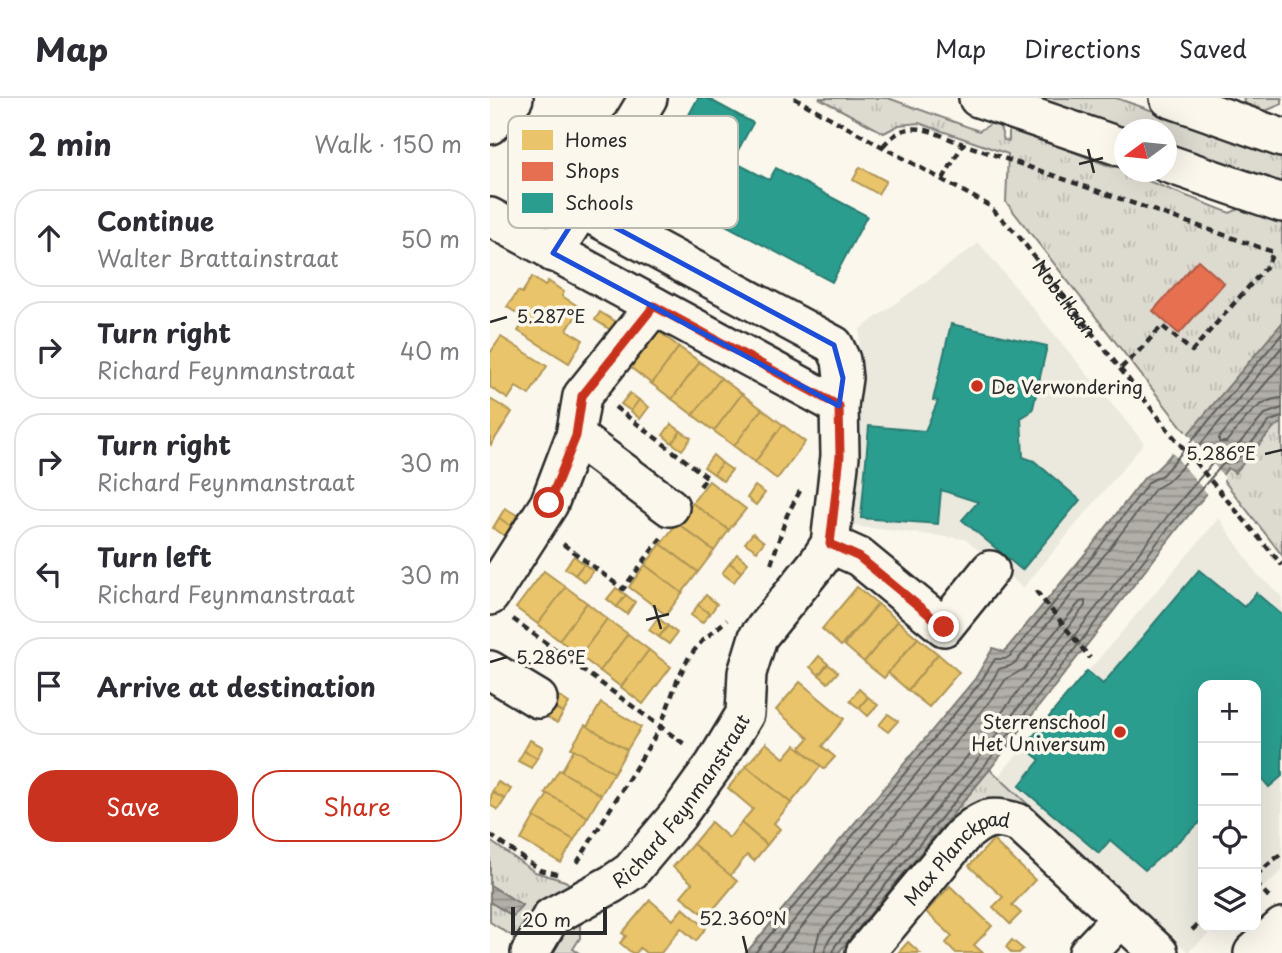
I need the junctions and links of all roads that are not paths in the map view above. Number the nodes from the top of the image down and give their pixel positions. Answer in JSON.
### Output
{"nodes":[{"id":1,"x":514,"y":98,"type":"edge"},
{"id":2,"x":648,"y":98,"type":"edge"},
{"id":3,"x":978,"y":98,"type":"edge"},
{"id":4,"x":1169,"y":98,"type":"edge"},
{"id":5,"x":637,"y":116,"type":"edge"},
{"id":6,"x":490,"y":125,"type":"edge"},
{"id":7,"x":1282,"y":138,"type":"edge"},
{"id":8,"x":1114,"y":144,"type":"edge"},
{"id":9,"x":1177,"y":167,"type":"edge"},
{"id":10,"x":1282,"y":204,"type":"edge"},
{"id":11,"x":490,"y":218,"type":"edge"},
{"id":12,"x":569,"y":228,"type":"edge"},
{"id":13,"x":616,"y":228,"type":"edge"},
{"id":14,"x":553,"y":253,"type":"junction"},
{"id":15,"x":654,"y":306,"type":"junction"},
{"id":16,"x":839,"y":406,"type":"junction"},
{"id":17,"x":576,"y":436,"type":"junction"},
{"id":18,"x":670,"y":508,"type":"dead end"},
{"id":19,"x":830,"y":544,"type":"junction"},
{"id":20,"x":990,"y":570,"type":"dead end"},
{"id":21,"x":501,"y":607,"type":"edge"},
{"id":22,"x":490,"y":670,"type":"edge"},
{"id":23,"x":538,"y":699,"type":"dead end"},
{"id":24,"x":1121,"y":918,"type":"junction"},
{"id":25,"x":1282,"y":927,"type":"edge"},
{"id":26,"x":530,"y":953,"type":"edge"},
{"id":27,"x":865,"y":953,"type":"edge"},
{"id":28,"x":1088,"y":953,"type":"edge"},
{"id":29,"x":1159,"y":953,"type":"edge"},
{"id":30,"x":1253,"y":953,"type":"edge"}],
"edges":[{"from":1,"to":6,"type":"street"},
{"from":2,"to":5,"type":"street"},
{"from":3,"to":8,"type":"street"},
{"from":4,"to":7,"type":"street"},
{"from":9,"to":10,"type":"street"},
{"from":11,"to":14,"type":"street"},
{"from":12,"to":14,"type":"street"},
{"from":13,"to":16,"type":"street","name":"Richard Feynmanstraat"},
{"from":14,"to":15,"type":"street"},
{"from":15,"to":16,"type":"street"},
{"from":15,"to":17,"type":"street"},
{"from":16,"to":19,"type":"street","name":"Richard Feynmanstraat"},
{"from":17,"to":18,"type":"street"},
{"from":17,"to":21,"type":"street"},
{"from":19,"to":20,"type":"street"},
{"from":19,"to":26,"type":"street","name":"Richard Feynmanstraat"},
{"from":22,"to":23,"type":"street"},
{"from":24,"to":27,"type":"street","name":"Max Planckpad"},
{"from":24,"to":28,"type":"street"},
{"from":24,"to":29,"type":"street","name":"Max Planckpad"},
{"from":25,"to":30,"type":"street"}]}
